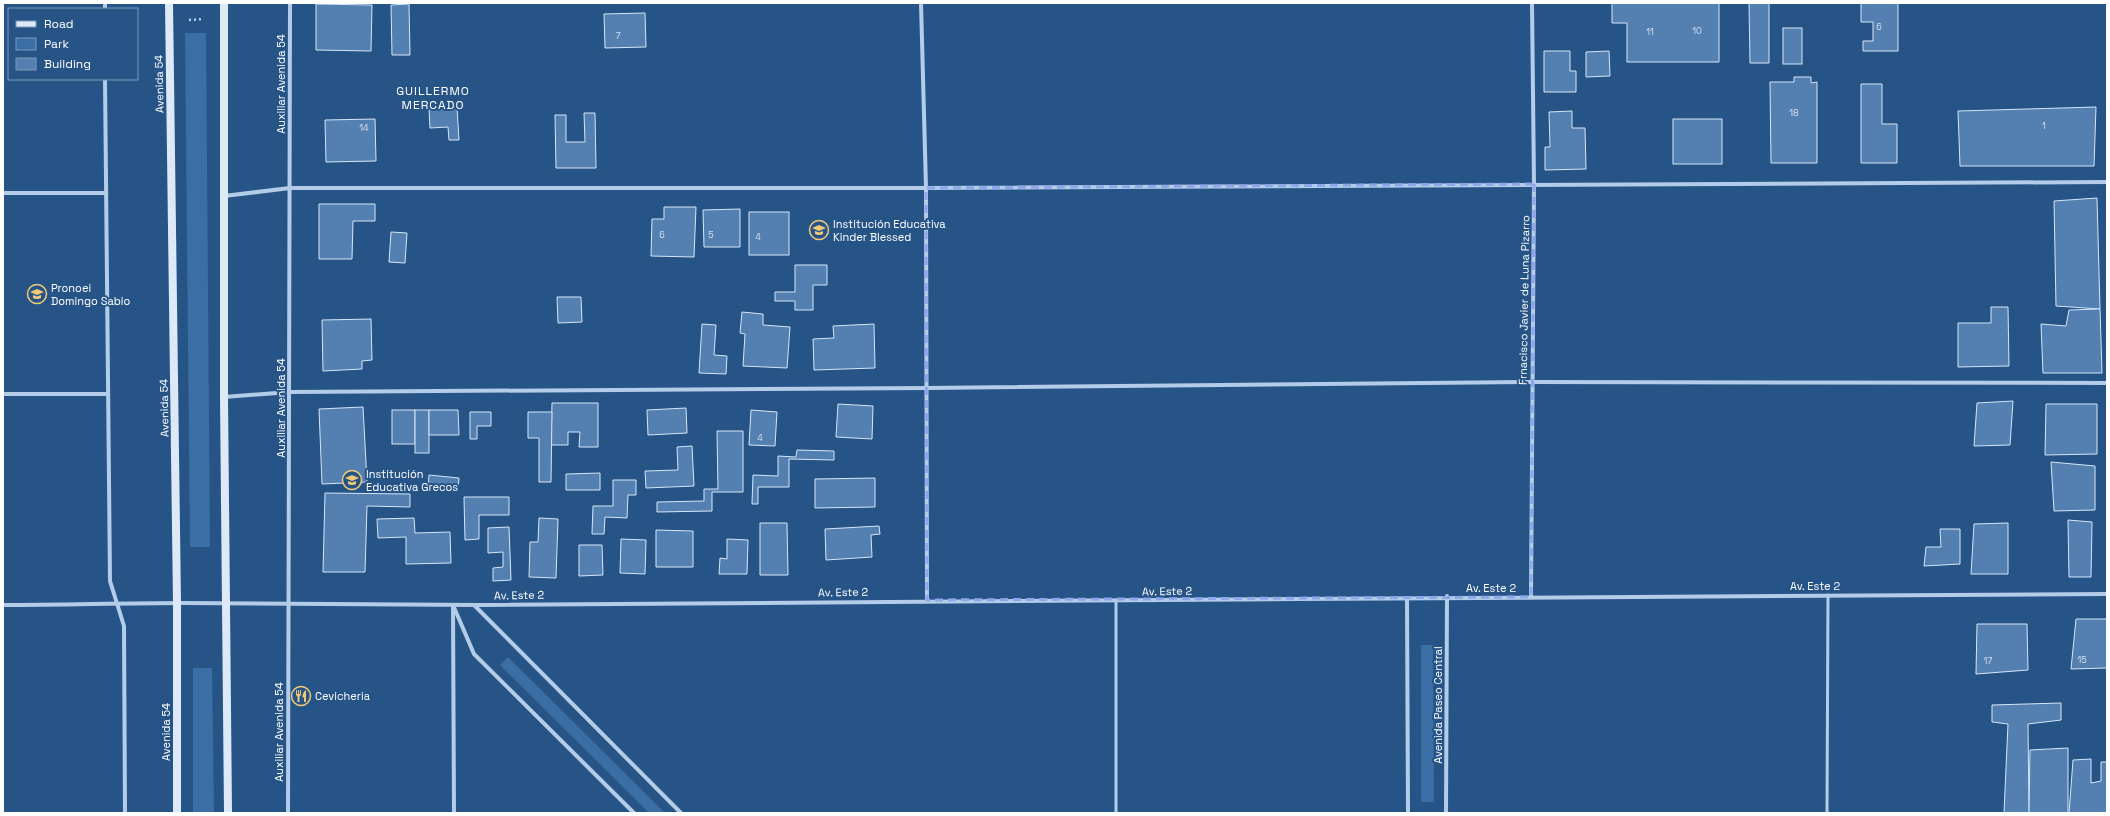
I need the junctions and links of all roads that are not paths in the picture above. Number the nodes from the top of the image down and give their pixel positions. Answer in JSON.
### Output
{"nodes":[{"id":1,"x":169,"y":3,"type":"edge"},
{"id":2,"x":224,"y":3,"type":"edge"},
{"id":3,"x":290,"y":3,"type":"edge"},
{"id":4,"x":921,"y":3,"type":"edge"},
{"id":5,"x":1532,"y":3,"type":"edge"},
{"id":6,"x":105,"y":80,"type":"edge"},
{"id":7,"x":2107,"y":182,"type":"edge"},
{"id":8,"x":1534,"y":184,"type":"junction"},
{"id":9,"x":290,"y":188,"type":"junction"},
{"id":10,"x":926,"y":188,"type":"junction"},
{"id":11,"x":3,"y":193,"type":"edge"},
{"id":12,"x":106,"y":193,"type":"junction"},
{"id":13,"x":224,"y":196,"type":"junction"},
{"id":14,"x":1532,"y":382,"type":"junction"},
{"id":15,"x":2107,"y":383,"type":"edge"},
{"id":16,"x":927,"y":388,"type":"junction"},
{"id":17,"x":290,"y":392,"type":"junction"},
{"id":18,"x":3,"y":394,"type":"edge"},
{"id":19,"x":108,"y":394,"type":"junction"},
{"id":20,"x":224,"y":397,"type":"junction"},
{"id":21,"x":2107,"y":594,"type":"edge"},
{"id":22,"x":1828,"y":595,"type":"junction"},
{"id":23,"x":1447,"y":596,"type":"junction"},
{"id":24,"x":1531,"y":597,"type":"junction"},
{"id":25,"x":1407,"y":598,"type":"junction"},
{"id":26,"x":927,"y":600,"type":"junction"},
{"id":27,"x":1116,"y":601,"type":"junction"},
{"id":28,"x":177,"y":603,"type":"junction"},
{"id":29,"x":227,"y":604,"type":"junction"},
{"id":30,"x":288,"y":604,"type":"junction"},
{"id":31,"x":3,"y":605,"type":"edge"},
{"id":32,"x":118,"y":605,"type":"junction"},
{"id":33,"x":454,"y":605,"type":"junction"},
{"id":34,"x":474,"y":605,"type":"junction"},
{"id":35,"x":125,"y":813,"type":"edge"},
{"id":36,"x":177,"y":813,"type":"edge"},
{"id":37,"x":228,"y":813,"type":"edge"},
{"id":38,"x":288,"y":813,"type":"edge"},
{"id":39,"x":454,"y":813,"type":"edge"},
{"id":40,"x":634,"y":813,"type":"edge"},
{"id":41,"x":681,"y":813,"type":"edge"},
{"id":42,"x":1116,"y":813,"type":"edge"},
{"id":43,"x":1408,"y":813,"type":"edge"},
{"id":44,"x":1446,"y":813,"type":"edge"},
{"id":45,"x":1827,"y":813,"type":"edge"}],
"edges":[{"from":1,"to":28,"type":"main road","name":"Avenida 54"},
{"from":2,"to":13,"type":"main road"},
{"from":3,"to":9,"type":"street","name":"Auxiliar Avenida 54"},
{"from":4,"to":10,"type":"street"},
{"from":5,"to":8,"type":"street","name":"Frnacisco Javier de Luna Pizarro"},
{"from":6,"to":12,"type":"street"},
{"from":7,"to":8,"type":"street"},
{"from":8,"to":10,"type":"street"},
{"from":8,"to":14,"type":"street","name":"Frnacisco Javier de Luna Pizarro"},
{"from":9,"to":10,"type":"street"},
{"from":9,"to":13,"type":"street"},
{"from":9,"to":17,"type":"street","name":"Auxiliar Avenida 54"},
{"from":10,"to":16,"type":"street"},
{"from":11,"to":12,"type":"street"},
{"from":12,"to":19,"type":"street"},
{"from":13,"to":20,"type":"main road"},
{"from":14,"to":15,"type":"street"},
{"from":14,"to":16,"type":"street"},
{"from":14,"to":24,"type":"street","name":"Frnacisco Javier de Luna Pizarro"},
{"from":16,"to":17,"type":"street"},
{"from":16,"to":26,"type":"street"},
{"from":17,"to":20,"type":"street"},
{"from":17,"to":30,"type":"street","name":"Auxiliar Avenida 54"},
{"from":18,"to":19,"type":"street"},
{"from":19,"to":32,"type":"street"},
{"from":20,"to":29,"type":"main road"},
{"from":21,"to":22,"type":"street","name":"Av. Este 2"},
{"from":22,"to":24,"type":"street","name":"Av. Este 2"},
{"from":22,"to":45,"type":"lane"},
{"from":23,"to":24,"type":"street","name":"Av. Este 2"},
{"from":23,"to":25,"type":"street","name":"Av. Este 2"},
{"from":23,"to":44,"type":"street","name":"Avenida Paseo Central"},
{"from":25,"to":27,"type":"street","name":"Av. Este 2"},
{"from":25,"to":43,"type":"street"},
{"from":26,"to":27,"type":"street","name":"Av. Este 2"},
{"from":26,"to":34,"type":"street","name":"Av. Este 2"},
{"from":27,"to":42,"type":"lane"},
{"from":28,"to":29,"type":"street","name":"Av. Este 2"},
{"from":28,"to":32,"type":"street","name":"Av. Este 2"},
{"from":28,"to":36,"type":"main road","name":"Avenida 54"},
{"from":29,"to":30,"type":"street","name":"Av. Este 2"},
{"from":29,"to":37,"type":"main road"},
{"from":30,"to":33,"type":"street","name":"Av. Este 2"},
{"from":30,"to":38,"type":"street","name":"Auxiliar Avenida 54"},
{"from":31,"to":32,"type":"street","name":"Av. Este 2"},
{"from":32,"to":35,"type":"street"},
{"from":33,"to":34,"type":"street","name":"Av. Este 2"},
{"from":33,"to":39,"type":"street"},
{"from":33,"to":40,"type":"street"},
{"from":34,"to":41,"type":"street"}]}
